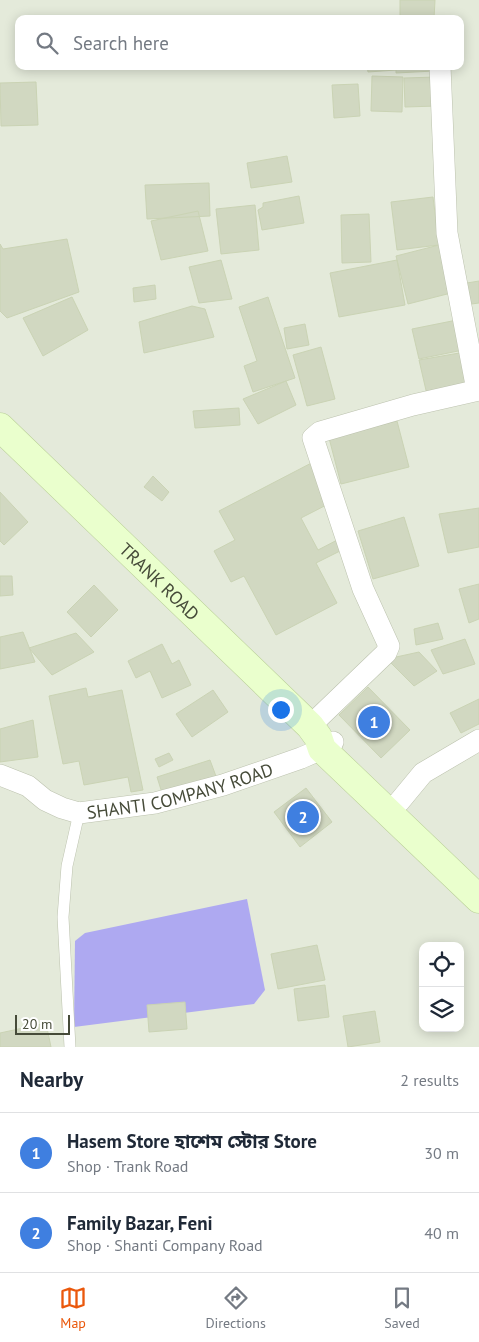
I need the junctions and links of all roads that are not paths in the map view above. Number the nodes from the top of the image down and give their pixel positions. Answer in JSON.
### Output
{"nodes":[{"id":1,"x":440,"y":70,"type":"edge"},
{"id":2,"x":478,"y":390,"type":"edge"},
{"id":3,"x":0,"y":427,"type":"edge"},
{"id":4,"x":321,"y":738,"type":"junction"},
{"id":5,"x":479,"y":740,"type":"edge"},
{"id":6,"x":0,"y":775,"type":"edge"},
{"id":7,"x":399,"y":802,"type":"junction"},
{"id":8,"x":79,"y":813,"type":"junction"},
{"id":9,"x":479,"y":878,"type":"edge"},
{"id":10,"x":479,"y":899,"type":"edge"},
{"id":11,"x":70,"y":1047,"type":"edge"}],
"edges":[{"from":1,"to":2,"type":"street"},
{"from":2,"to":4,"type":"street"},
{"from":3,"to":4,"type":"main road","name":"TRANK ROAD"},
{"from":4,"to":7,"type":"main road","name":"TRANK ROAD"},
{"from":4,"to":8,"type":"street","name":"SHANTI COMPANY ROAD"},
{"from":4,"to":10,"type":"main road","name":"TRANK ROAD"},
{"from":5,"to":7,"type":"street"},
{"from":6,"to":8,"type":"street","name":"SHANTI COMPANY ROAD"},
{"from":7,"to":9,"type":"main road","name":"TRANK ROAD"},
{"from":8,"to":11,"type":"lane"}]}
